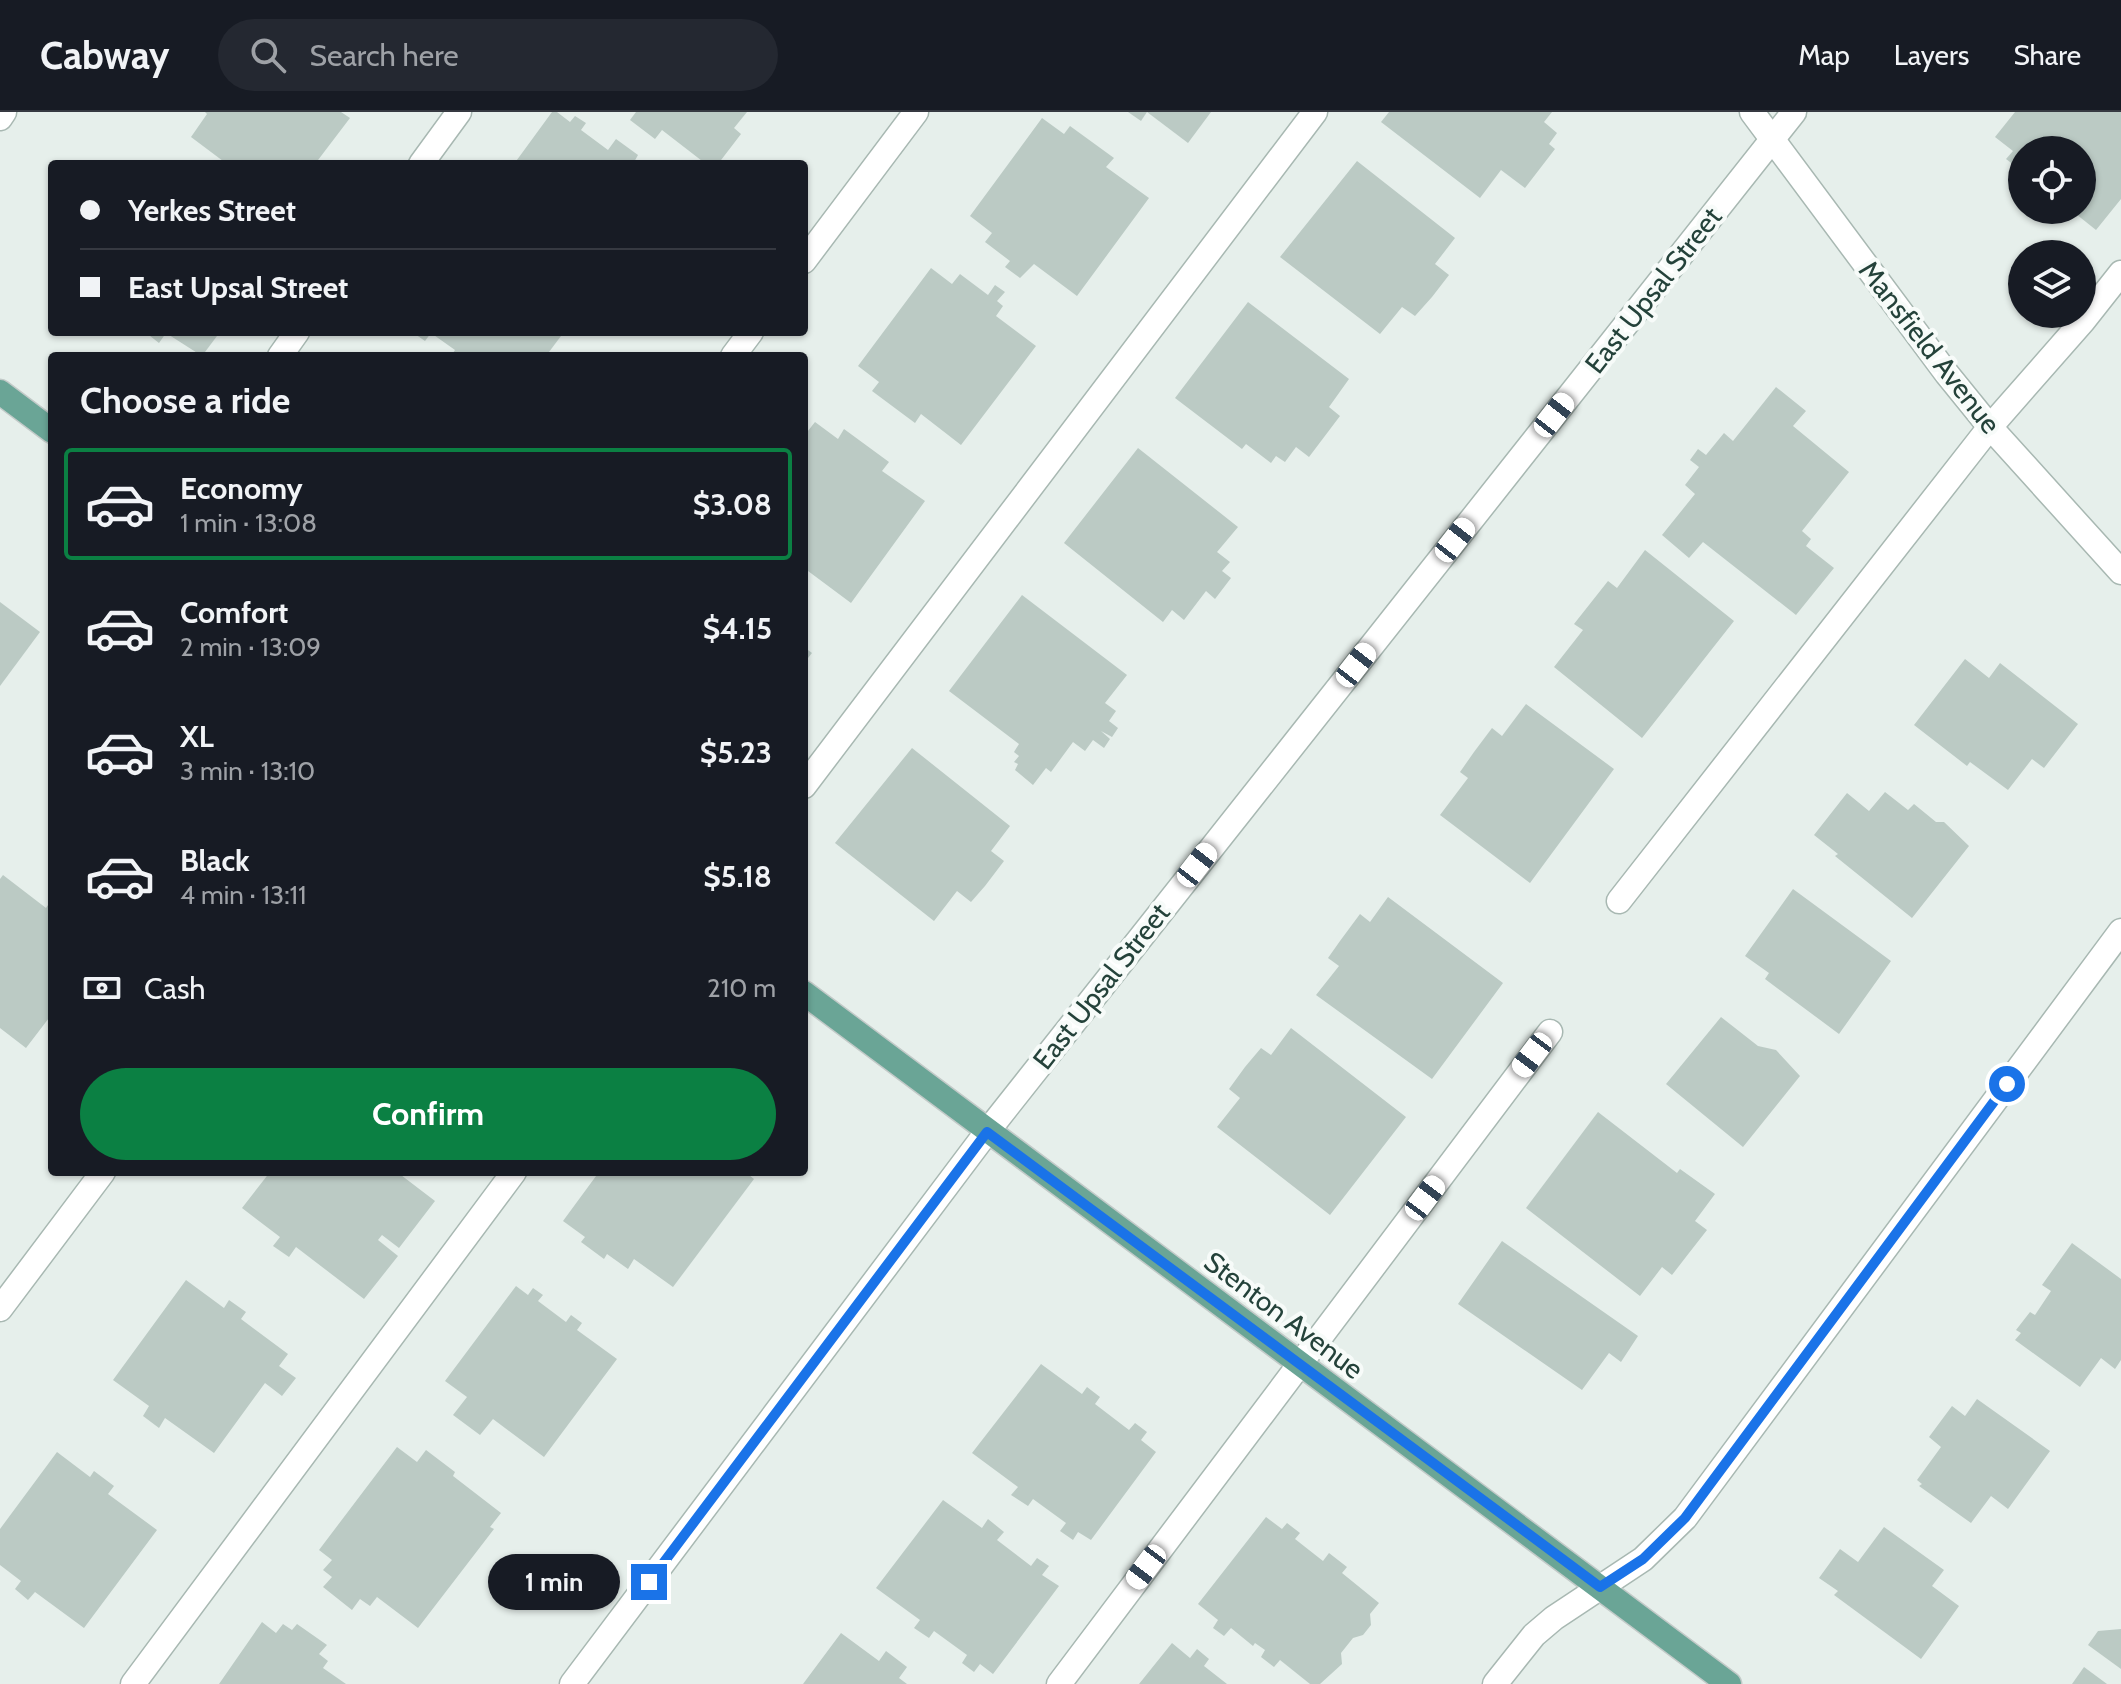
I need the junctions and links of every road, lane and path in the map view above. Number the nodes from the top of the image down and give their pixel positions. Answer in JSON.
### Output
{"nodes":[{"id":1,"x":4,"y":112,"type":"edge"},
{"id":2,"x":459,"y":112,"type":"edge"},
{"id":3,"x":916,"y":112,"type":"edge"},
{"id":4,"x":1315,"y":112,"type":"edge"},
{"id":5,"x":1752,"y":112,"type":"edge"},
{"id":6,"x":1794,"y":112,"type":"edge"},
{"id":7,"x":0,"y":118,"type":"edge"},
{"id":8,"x":1772,"y":139,"type":"junction"},
{"id":9,"x":424,"y":160,"type":"edge"},
{"id":10,"x":808,"y":256,"type":"edge"},
{"id":11,"x":2121,"y":273,"type":"edge"},
{"id":12,"x":0,"y":392,"type":"edge"},
{"id":13,"x":1990,"y":427,"type":"junction"},
{"id":14,"x":48,"y":428,"type":"edge"},
{"id":15,"x":2121,"y":572,"type":"edge"},
{"id":16,"x":808,"y":781,"type":"edge"},
{"id":17,"x":1619,"y":901,"type":"dead end"},
{"id":18,"x":2121,"y":931,"type":"edge"},
{"id":19,"x":808,"y":996,"type":"edge"},
{"id":20,"x":1550,"y":1032,"type":"dead end"},
{"id":21,"x":987,"y":1132,"type":"junction"},
{"id":22,"x":100,"y":1176,"type":"edge"},
{"id":23,"x":511,"y":1176,"type":"edge"},
{"id":24,"x":0,"y":1309,"type":"edge"},
{"id":25,"x":1299,"y":1364,"type":"junction"},
{"id":26,"x":1600,"y":1587,"type":"junction"},
{"id":27,"x":133,"y":1684,"type":"edge"},
{"id":28,"x":572,"y":1684,"type":"edge"},
{"id":29,"x":1059,"y":1684,"type":"edge"},
{"id":30,"x":1495,"y":1684,"type":"edge"},
{"id":31,"x":1729,"y":1684,"type":"edge"}],
"edges":[{"from":1,"to":7,"type":"street"},
{"from":2,"to":9,"type":"street"},
{"from":3,"to":10,"type":"street"},
{"from":4,"to":16,"type":"street"},
{"from":5,"to":8,"type":"street","name":"Mansfield Avenue"},
{"from":6,"to":8,"type":"street","name":"East Upsal Street"},
{"from":8,"to":13,"type":"street","name":"Mansfield Avenue"},
{"from":8,"to":21,"type":"street","name":"East Upsal Street"},
{"from":11,"to":13,"type":"street"},
{"from":12,"to":14,"type":"main road"},
{"from":13,"to":15,"type":"street","name":"Mansfield Avenue"},
{"from":13,"to":17,"type":"street"},
{"from":18,"to":26,"type":"street"},
{"from":19,"to":21,"type":"main road","name":"Stenton Avenue"},
{"from":20,"to":25,"type":"street"},
{"from":21,"to":25,"type":"main road","name":"Stenton Avenue"},
{"from":21,"to":28,"type":"street","name":"East Upsal Street"},
{"from":22,"to":24,"type":"street"},
{"from":23,"to":27,"type":"street"},
{"from":25,"to":26,"type":"main road","name":"Stenton Avenue"},
{"from":25,"to":29,"type":"street"},
{"from":26,"to":30,"type":"street"},
{"from":26,"to":31,"type":"main road","name":"Stenton Avenue"}]}
